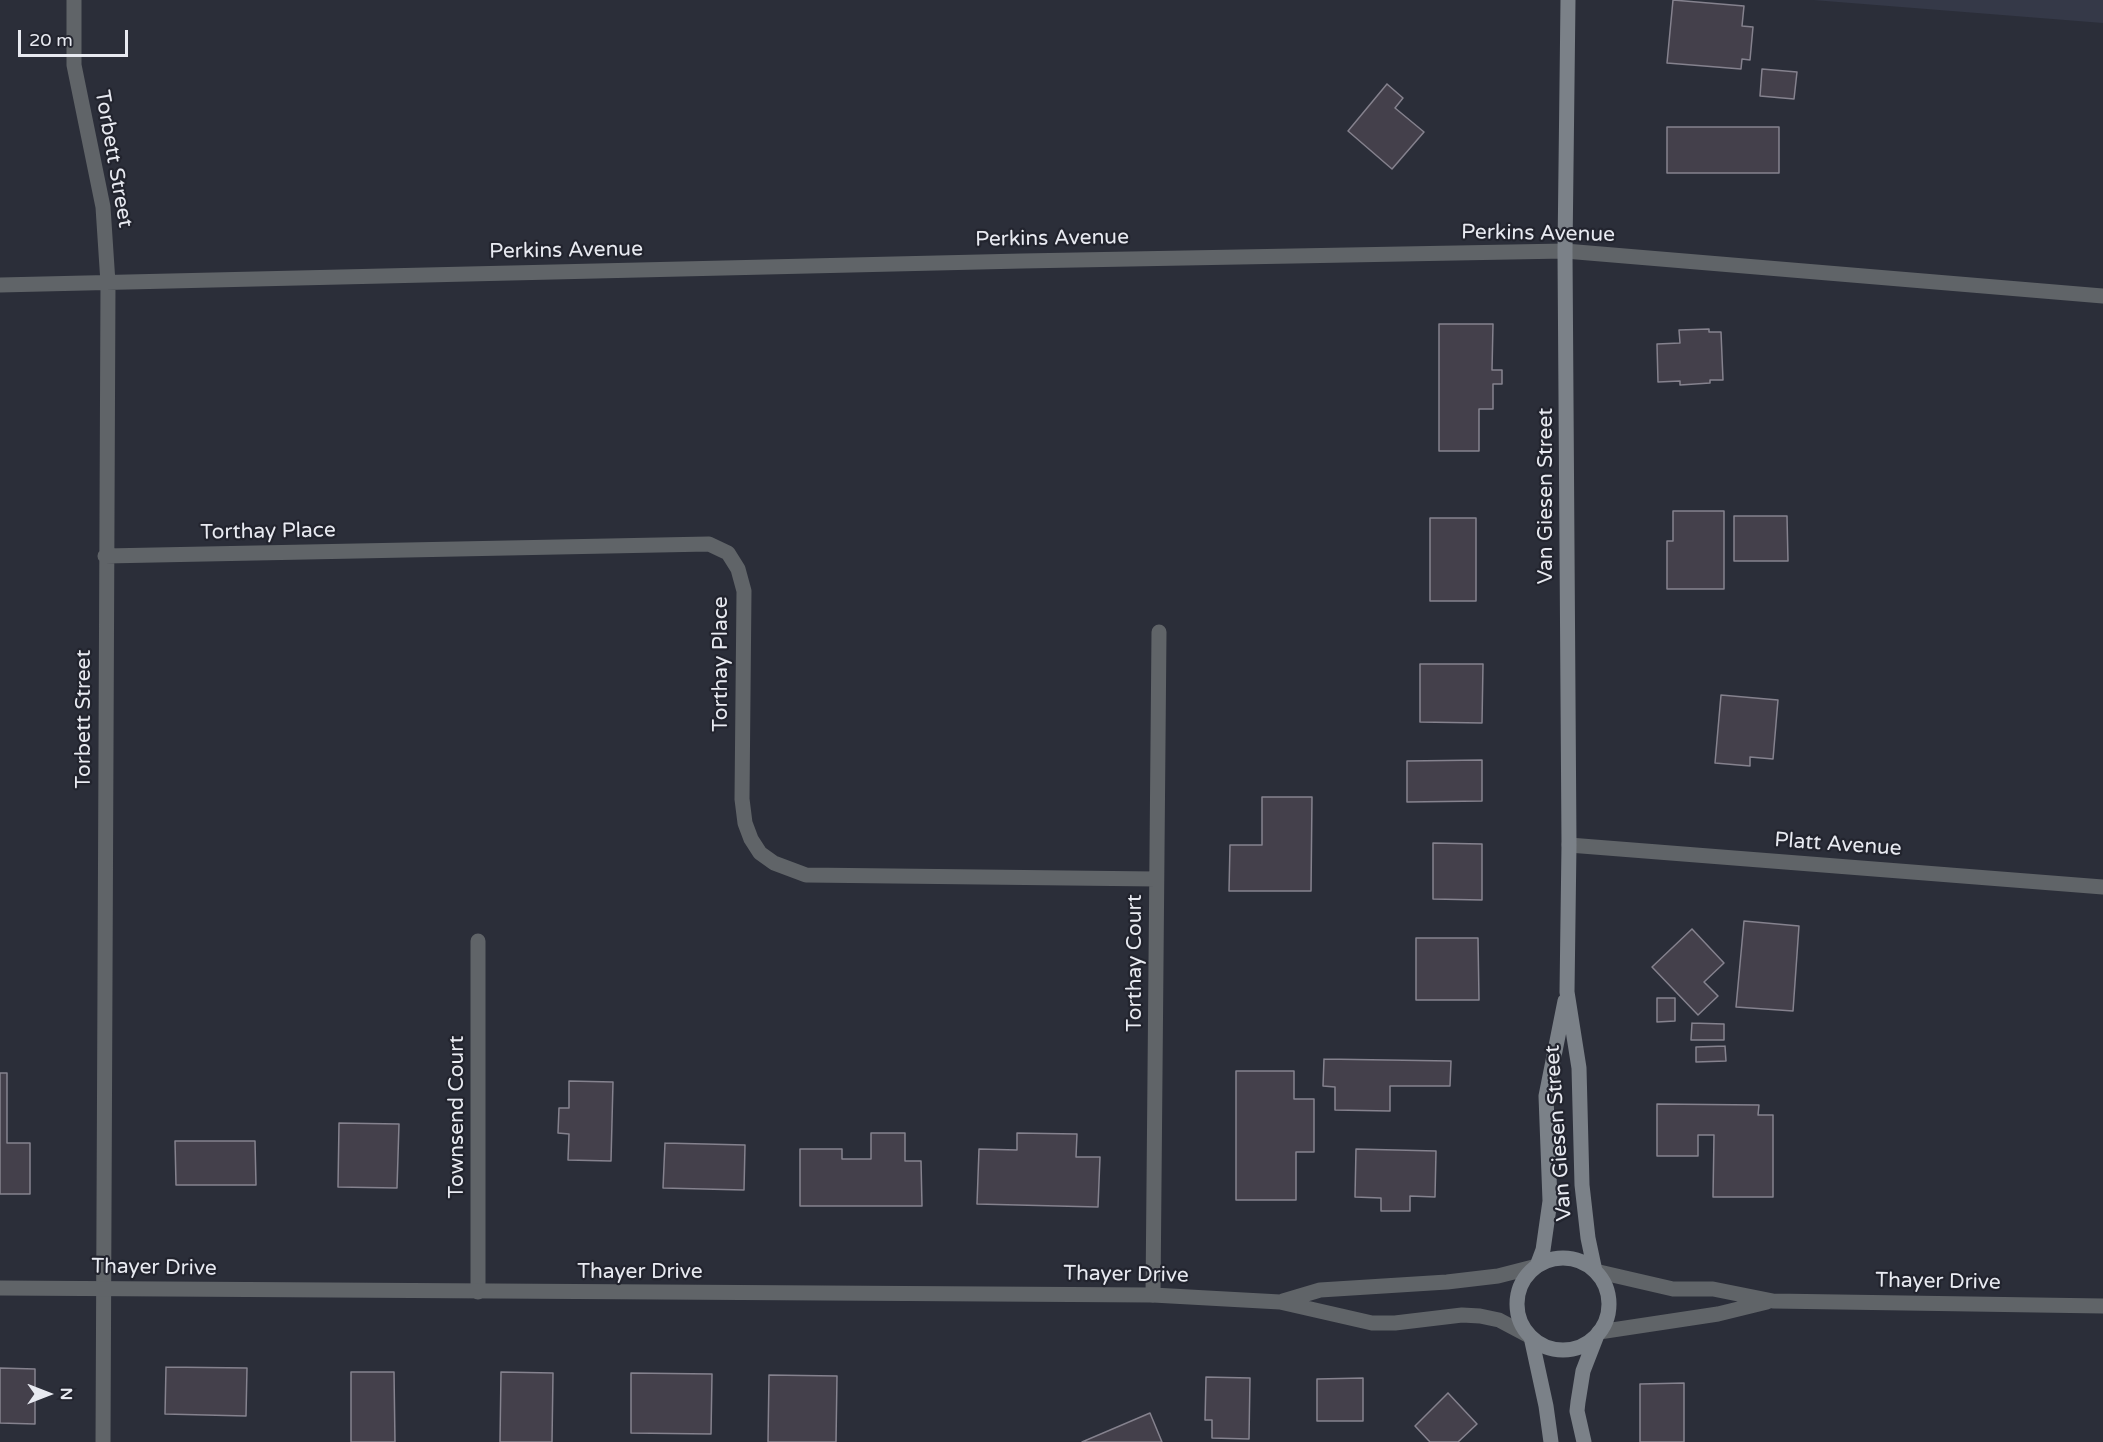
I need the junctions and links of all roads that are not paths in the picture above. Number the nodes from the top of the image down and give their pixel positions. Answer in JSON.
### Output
{"nodes":[{"id":1,"x":74,"y":0,"type":"edge"},
{"id":2,"x":1568,"y":0,"type":"edge"},
{"id":3,"x":1565,"y":251,"type":"junction"},
{"id":4,"x":108,"y":283,"type":"junction"},
{"id":5,"x":0,"y":285,"type":"edge"},
{"id":6,"x":2103,"y":296,"type":"edge"},
{"id":7,"x":105,"y":556,"type":"junction"},
{"id":8,"x":1159,"y":632,"type":"dead end"},
{"id":9,"x":1569,"y":845,"type":"junction"},
{"id":10,"x":1156,"y":879,"type":"junction"},
{"id":11,"x":2103,"y":887,"type":"edge"},
{"id":12,"x":478,"y":941,"type":"dead end"},
{"id":13,"x":1567,"y":992,"type":"junction"},
{"id":14,"x":1537,"y":1266,"type":"junction"},
{"id":15,"x":1595,"y":1271,"type":"junction"},
{"id":16,"x":0,"y":1288,"type":"edge"},
{"id":17,"x":104,"y":1288,"type":"junction"},
{"id":18,"x":478,"y":1292,"type":"junction"},
{"id":19,"x":1153,"y":1295,"type":"junction"},
{"id":20,"x":1773,"y":1301,"type":"junction"},
{"id":21,"x":1280,"y":1302,"type":"junction"},
{"id":22,"x":2103,"y":1306,"type":"edge"},
{"id":23,"x":1599,"y":1332,"type":"junction"},
{"id":24,"x":1531,"y":1337,"type":"junction"},
{"id":25,"x":103,"y":1442,"type":"edge"},
{"id":26,"x":1551,"y":1442,"type":"edge"},
{"id":27,"x":1584,"y":1442,"type":"edge"}],
"edges":[{"from":1,"to":4,"type":"street","name":"Torbett Street"},
{"from":2,"to":3,"type":"main road","name":"Van Giesen Street"},
{"from":3,"to":4,"type":"street","name":"Perkins Avenue"},
{"from":3,"to":6,"type":"street","name":"Perkins Avenue"},
{"from":3,"to":9,"type":"main road","name":"Van Giesen Street"},
{"from":4,"to":5,"type":"street","name":"Perkins Avenue"},
{"from":4,"to":7,"type":"street","name":"Torbett Street"},
{"from":7,"to":10,"type":"street","name":"Torthay Place"},
{"from":7,"to":17,"type":"street","name":"Torbett Street"},
{"from":8,"to":10,"type":"street","name":"Torthay Court"},
{"from":9,"to":11,"type":"street","name":"Platt Avenue"},
{"from":9,"to":13,"type":"main road","name":"Van Giesen Street"},
{"from":10,"to":19,"type":"street","name":"Torthay Court"},
{"from":12,"to":18,"type":"street","name":"Townsend Court"},
{"from":13,"to":14,"type":"main road","name":"Van Giesen Street"},
{"from":13,"to":15,"type":"main road","name":"Van Giesen Street"},
{"from":14,"to":15,"type":"main road"},
{"from":14,"to":21,"type":"street","name":"Thayer Drive"},
{"from":14,"to":24,"type":"main road"},
{"from":15,"to":20,"type":"street","name":"Thayer Drive"},
{"from":15,"to":23,"type":"main road"},
{"from":16,"to":17,"type":"street","name":"Thayer Drive"},
{"from":17,"to":18,"type":"street","name":"Thayer Drive"},
{"from":17,"to":25,"type":"street","name":"Torbett Street"},
{"from":18,"to":19,"type":"street","name":"Thayer Drive"},
{"from":19,"to":21,"type":"street","name":"Thayer Drive"},
{"from":20,"to":22,"type":"street","name":"Thayer Drive"},
{"from":20,"to":23,"type":"street","name":"Thayer Drive"},
{"from":21,"to":24,"type":"street","name":"Thayer Drive"},
{"from":23,"to":24,"type":"main road"},
{"from":23,"to":27,"type":"main road"},
{"from":24,"to":26,"type":"main road"}]}
